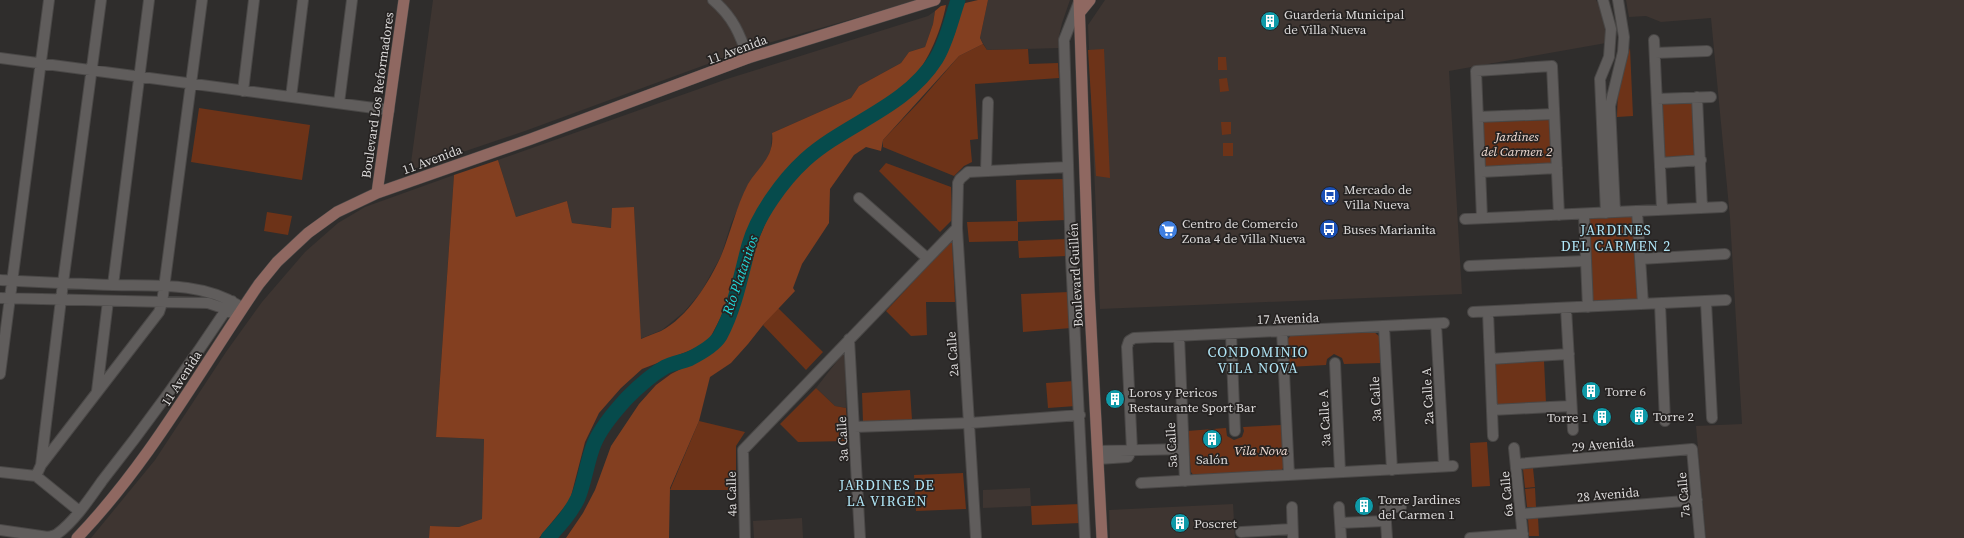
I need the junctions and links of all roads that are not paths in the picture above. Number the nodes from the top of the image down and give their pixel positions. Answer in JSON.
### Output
{"nodes":[{"id":1,"x":49,"y":0,"type":"edge"},
{"id":2,"x":101,"y":0,"type":"edge"},
{"id":3,"x":149,"y":0,"type":"edge"},
{"id":4,"x":202,"y":0,"type":"edge"},
{"id":5,"x":254,"y":0,"type":"edge"},
{"id":6,"x":303,"y":0,"type":"edge"},
{"id":7,"x":352,"y":0,"type":"edge"},
{"id":8,"x":404,"y":0,"type":"edge"},
{"id":9,"x":713,"y":0,"type":"edge"},
{"id":10,"x":935,"y":0,"type":"edge"},
{"id":11,"x":1603,"y":0,"type":"edge"},
{"id":12,"x":1618,"y":0,"type":"edge"},
{"id":13,"x":1082,"y":3,"type":"edge"},
{"id":14,"x":1074,"y":24,"type":"junction"},
{"id":15,"x":1623,"y":25,"type":"junction"},
{"id":16,"x":1610,"y":27,"type":"junction"},
{"id":17,"x":1654,"y":40,"type":"dead end"},
{"id":18,"x":1707,"y":51,"type":"dead end"},
{"id":19,"x":1655,"y":53,"type":"junction"},
{"id":20,"x":1609,"y":56,"type":"junction"},
{"id":21,"x":0,"y":58,"type":"edge"},
{"id":22,"x":748,"y":58,"type":"junction"},
{"id":23,"x":1621,"y":59,"type":"junction"},
{"id":24,"x":40,"y":64,"type":"junction"},
{"id":25,"x":92,"y":70,"type":"junction"},
{"id":26,"x":139,"y":77,"type":"junction"},
{"id":27,"x":191,"y":84,"type":"junction"},
{"id":28,"x":243,"y":91,"type":"junction"},
{"id":29,"x":291,"y":97,"type":"junction"},
{"id":30,"x":1697,"y":97,"type":"junction"},
{"id":31,"x":1711,"y":97,"type":"dead end"},
{"id":32,"x":1657,"y":99,"type":"junction"},
{"id":33,"x":988,"y":102,"type":"dead end"},
{"id":34,"x":338,"y":103,"type":"junction"},
{"id":35,"x":1605,"y":105,"type":"junction"},
{"id":36,"x":389,"y":110,"type":"junction"},
{"id":37,"x":1554,"y":114,"type":"junction"},
{"id":38,"x":1478,"y":117,"type":"junction"},
{"id":39,"x":1701,"y":160,"type":"junction"},
{"id":40,"x":1660,"y":163,"type":"junction"},
{"id":41,"x":1068,"y":167,"type":"junction"},
{"id":42,"x":1557,"y":168,"type":"junction"},
{"id":43,"x":986,"y":171,"type":"junction"},
{"id":44,"x":1480,"y":172,"type":"junction"},
{"id":45,"x":377,"y":193,"type":"junction"},
{"id":46,"x":859,"y":198,"type":"dead end"},
{"id":47,"x":1722,"y":207,"type":"dead end"},
{"id":48,"x":1702,"y":208,"type":"junction"},
{"id":49,"x":1662,"y":209,"type":"junction"},
{"id":50,"x":1611,"y":212,"type":"junction"},
{"id":51,"x":1637,"y":212,"type":"junction"},
{"id":52,"x":1584,"y":214,"type":"junction"},
{"id":53,"x":1558,"y":215,"type":"junction"},
{"id":54,"x":1482,"y":218,"type":"junction"},
{"id":55,"x":1465,"y":219,"type":"dead end"},
{"id":56,"x":957,"y":228,"type":"junction"},
{"id":57,"x":1725,"y":254,"type":"dead end"},
{"id":58,"x":927,"y":258,"type":"junction"},
{"id":59,"x":1640,"y":259,"type":"junction"},
{"id":60,"x":1585,"y":260,"type":"junction"},
{"id":61,"x":1469,"y":266,"type":"dead end"},
{"id":62,"x":0,"y":280,"type":"edge"},
{"id":63,"x":12,"y":280,"type":"junction"},
{"id":64,"x":63,"y":283,"type":"junction"},
{"id":65,"x":113,"y":285,"type":"junction"},
{"id":66,"x":164,"y":285,"type":"junction"},
{"id":67,"x":5,"y":298,"type":"edge"},
{"id":68,"x":61,"y":300,"type":"junction"},
{"id":69,"x":1726,"y":300,"type":"dead end"},
{"id":70,"x":108,"y":301,"type":"junction"},
{"id":71,"x":1706,"y":302,"type":"junction"},
{"id":72,"x":162,"y":303,"type":"junction"},
{"id":73,"x":1643,"y":304,"type":"junction"},
{"id":74,"x":1660,"y":304,"type":"junction"},
{"id":75,"x":229,"y":306,"type":"junction"},
{"id":76,"x":1588,"y":307,"type":"junction"},
{"id":77,"x":1566,"y":308,"type":"junction"},
{"id":78,"x":240,"y":312,"type":"junction"},
{"id":79,"x":1473,"y":312,"type":"dead end"},
{"id":80,"x":1488,"y":312,"type":"junction"},
{"id":81,"x":1440,"y":324,"type":"joint"},
{"id":82,"x":1384,"y":327,"type":"junction"},
{"id":83,"x":1282,"y":331,"type":"junction"},
{"id":84,"x":1231,"y":334,"type":"junction"},
{"id":85,"x":1179,"y":336,"type":"junction"},
{"id":86,"x":849,"y":339,"type":"junction"},
{"id":87,"x":1569,"y":354,"type":"junction"},
{"id":88,"x":1490,"y":359,"type":"junction"},
{"id":89,"x":1335,"y":363,"type":"dead end"},
{"id":90,"x":0,"y":374,"type":"edge"},
{"id":91,"x":97,"y":391,"type":"junction"},
{"id":92,"x":1571,"y":406,"type":"junction"},
{"id":93,"x":1492,"y":410,"type":"junction"},
{"id":94,"x":1080,"y":415,"type":"junction"},
{"id":95,"x":1712,"y":418,"type":"dead end"},
{"id":96,"x":1665,"y":422,"type":"dead end"},
{"id":97,"x":970,"y":423,"type":"junction"},
{"id":98,"x":854,"y":427,"type":"junction"},
{"id":99,"x":1573,"y":430,"type":"dead end"},
{"id":100,"x":1235,"y":431,"type":"dead end"},
{"id":101,"x":1493,"y":436,"type":"dead end"},
{"id":102,"x":1514,"y":448,"type":"dead end"},
{"id":103,"x":1184,"y":449,"type":"junction"},
{"id":104,"x":1692,"y":449,"type":"joint"},
{"id":105,"x":1130,"y":453,"type":"junction"},
{"id":106,"x":1098,"y":455,"type":"junction"},
{"id":107,"x":1516,"y":464,"type":"junction"},
{"id":108,"x":41,"y":465,"type":"junction"},
{"id":109,"x":1392,"y":470,"type":"junction"},
{"id":110,"x":0,"y":472,"type":"edge"},
{"id":111,"x":1340,"y":472,"type":"junction"},
{"id":112,"x":1289,"y":475,"type":"junction"},
{"id":113,"x":36,"y":476,"type":"junction"},
{"id":114,"x":1185,"y":481,"type":"junction"},
{"id":115,"x":1141,"y":483,"type":"dead end"},
{"id":116,"x":1696,"y":500,"type":"junction"},
{"id":117,"x":1292,"y":506,"type":"dead end"},
{"id":118,"x":1401,"y":506,"type":"dead end"},
{"id":119,"x":1339,"y":507,"type":"dead end"},
{"id":120,"x":79,"y":511,"type":"junction"},
{"id":121,"x":1521,"y":514,"type":"junction"},
{"id":122,"x":1385,"y":521,"type":"junction"},
{"id":123,"x":1340,"y":523,"type":"junction"},
{"id":124,"x":0,"y":530,"type":"edge"},
{"id":125,"x":1241,"y":532,"type":"dead end"},
{"id":126,"x":1293,"y":534,"type":"edge"},
{"id":127,"x":1261,"y":535,"type":"edge"},
{"id":128,"x":1523,"y":536,"type":"edge"},
{"id":129,"x":77,"y":538,"type":"edge"},
{"id":130,"x":745,"y":538,"type":"edge"},
{"id":131,"x":860,"y":538,"type":"edge"},
{"id":132,"x":976,"y":538,"type":"edge"},
{"id":133,"x":1085,"y":538,"type":"edge"},
{"id":134,"x":1102,"y":538,"type":"edge"},
{"id":135,"x":1341,"y":538,"type":"edge"},
{"id":136,"x":1387,"y":538,"type":"edge"},
{"id":137,"x":1470,"y":538,"type":"edge"},
{"id":138,"x":1700,"y":538,"type":"edge"}],
"edges":[{"from":1,"to":24,"type":"street"},
{"from":2,"to":25,"type":"street"},
{"from":3,"to":26,"type":"street"},
{"from":4,"to":27,"type":"street"},
{"from":5,"to":28,"type":"street"},
{"from":6,"to":29,"type":"street"},
{"from":7,"to":34,"type":"street"},
{"from":8,"to":36,"type":"main road","name":"Boulevard Los Reformadores"},
{"from":9,"to":22,"type":"street"},
{"from":10,"to":22,"type":"main road","name":"11 Avenida"},
{"from":11,"to":16,"type":"street"},
{"from":12,"to":15,"type":"street"},
{"from":13,"to":14,"type":"main road","name":"Boulevard Guillén"},
{"from":14,"to":41,"type":"street"},
{"from":14,"to":106,"type":"main road","name":"Boulevard Guillén"},
{"from":15,"to":16,"type":"street"},
{"from":15,"to":23,"type":"street"},
{"from":16,"to":20,"type":"street"},
{"from":17,"to":19,"type":"street"},
{"from":18,"to":19,"type":"street"},
{"from":19,"to":32,"type":"street"},
{"from":20,"to":23,"type":"street"},
{"from":20,"to":35,"type":"street"},
{"from":21,"to":24,"type":"street"},
{"from":22,"to":45,"type":"main road","name":"11 Avenida"},
{"from":23,"to":35,"type":"street"},
{"from":24,"to":25,"type":"street"},
{"from":24,"to":63,"type":"street"},
{"from":25,"to":26,"type":"street"},
{"from":25,"to":64,"type":"street"},
{"from":26,"to":27,"type":"street"},
{"from":26,"to":65,"type":"street"},
{"from":27,"to":28,"type":"street"},
{"from":27,"to":66,"type":"street"},
{"from":28,"to":29,"type":"street"},
{"from":29,"to":34,"type":"street"},
{"from":30,"to":31,"type":"street"},
{"from":30,"to":32,"type":"street"},
{"from":30,"to":39,"type":"street"},
{"from":32,"to":40,"type":"street"},
{"from":33,"to":43,"type":"street"},
{"from":34,"to":36,"type":"street"},
{"from":35,"to":50,"type":"street"},
{"from":36,"to":45,"type":"main road","name":"Boulevard Los Reformadores"},
{"from":37,"to":38,"type":"street"},
{"from":37,"to":38,"type":"street"},
{"from":37,"to":42,"type":"street"},
{"from":38,"to":44,"type":"street"},
{"from":39,"to":40,"type":"street"},
{"from":39,"to":48,"type":"street"},
{"from":40,"to":49,"type":"street"},
{"from":41,"to":43,"type":"street"},
{"from":41,"to":94,"type":"street"},
{"from":42,"to":44,"type":"street"},
{"from":42,"to":53,"type":"street"},
{"from":43,"to":56,"type":"street","name":"2a Calle"},
{"from":44,"to":54,"type":"street"},
{"from":45,"to":78,"type":"main road","name":"11 Avenida"},
{"from":46,"to":58,"type":"street"},
{"from":47,"to":48,"type":"street"},
{"from":48,"to":49,"type":"street"},
{"from":49,"to":51,"type":"street"},
{"from":50,"to":51,"type":"street"},
{"from":50,"to":52,"type":"street"},
{"from":51,"to":59,"type":"street"},
{"from":52,"to":53,"type":"street"},
{"from":52,"to":60,"type":"street"},
{"from":53,"to":54,"type":"street"},
{"from":54,"to":55,"type":"street"},
{"from":56,"to":58,"type":"street"},
{"from":56,"to":97,"type":"street","name":"2a Calle"},
{"from":57,"to":59,"type":"street"},
{"from":58,"to":86,"type":"street"},
{"from":59,"to":73,"type":"street"},
{"from":60,"to":61,"type":"street"},
{"from":60,"to":76,"type":"street"},
{"from":62,"to":63,"type":"street"},
{"from":63,"to":64,"type":"street"},
{"from":63,"to":67,"type":"street"},
{"from":64,"to":65,"type":"street"},
{"from":64,"to":68,"type":"street"},
{"from":65,"to":66,"type":"street"},
{"from":66,"to":72,"type":"street"},
{"from":66,"to":75,"type":"street"},
{"from":67,"to":68,"type":"street"},
{"from":67,"to":90,"type":"street"},
{"from":68,"to":70,"type":"street"},
{"from":68,"to":108,"type":"street"},
{"from":69,"to":71,"type":"street"},
{"from":70,"to":72,"type":"street"},
{"from":70,"to":91,"type":"street"},
{"from":71,"to":74,"type":"street"},
{"from":71,"to":95,"type":"street"},
{"from":72,"to":75,"type":"street"},
{"from":72,"to":91,"type":"street"},
{"from":73,"to":74,"type":"street"},
{"from":73,"to":76,"type":"street"},
{"from":74,"to":96,"type":"street"},
{"from":75,"to":78,"type":"street"},
{"from":75,"to":120,"type":"street"},
{"from":76,"to":77,"type":"street"},
{"from":77,"to":80,"type":"street"},
{"from":77,"to":87,"type":"street"},
{"from":78,"to":129,"type":"main road","name":"11 Avenida"},
{"from":79,"to":80,"type":"street"},
{"from":80,"to":88,"type":"street"},
{"from":81,"to":82,"type":"street","name":"17 Avenida"},
{"from":81,"to":109,"type":"street","name":"2a Calle A"},
{"from":82,"to":83,"type":"street","name":"17 Avenida"},
{"from":82,"to":109,"type":"street","name":"3a Calle"},
{"from":83,"to":84,"type":"street","name":"17 Avenida"},
{"from":83,"to":112,"type":"street"},
{"from":84,"to":85,"type":"street","name":"17 Avenida"},
{"from":84,"to":100,"type":"street"},
{"from":85,"to":103,"type":"street","name":"5a Calle"},
{"from":85,"to":105,"type":"street","name":"17 Avenida"},
{"from":86,"to":98,"type":"street","name":"3a Calle"},
{"from":86,"to":130,"type":"street","name":"4a Calle"},
{"from":87,"to":88,"type":"street"},
{"from":87,"to":92,"type":"street"},
{"from":88,"to":93,"type":"street"},
{"from":89,"to":111,"type":"street","name":"3a Calle A"},
{"from":91,"to":108,"type":"street"},
{"from":92,"to":93,"type":"street"},
{"from":92,"to":99,"type":"street"},
{"from":93,"to":101,"type":"street"},
{"from":94,"to":97,"type":"street"},
{"from":94,"to":133,"type":"street"},
{"from":97,"to":98,"type":"street"},
{"from":97,"to":132,"type":"street","name":"2a Calle"},
{"from":98,"to":131,"type":"street","name":"3a Calle"},
{"from":102,"to":107,"type":"street","name":"6a Calle"},
{"from":103,"to":105,"type":"street"},
{"from":103,"to":114,"type":"street","name":"5a Calle"},
{"from":104,"to":107,"type":"street","name":"29 Avenida"},
{"from":104,"to":116,"type":"street","name":"7a Calle"},
{"from":105,"to":106,"type":"street"},
{"from":106,"to":134,"type":"main road","name":"Boulevard Guillén"},
{"from":107,"to":121,"type":"street","name":"6a Calle"},
{"from":108,"to":113,"type":"street"},
{"from":109,"to":111,"type":"street"},
{"from":110,"to":113,"type":"street"},
{"from":111,"to":112,"type":"street"},
{"from":112,"to":114,"type":"street"},
{"from":113,"to":120,"type":"street"},
{"from":114,"to":115,"type":"street"},
{"from":116,"to":121,"type":"street","name":"28 Avenida"},
{"from":116,"to":138,"type":"street","name":"7a Calle"},
{"from":117,"to":126,"type":"street"},
{"from":118,"to":122,"type":"street"},
{"from":119,"to":123,"type":"street"},
{"from":120,"to":124,"type":"street"},
{"from":121,"to":128,"type":"street","name":"6a Calle"},
{"from":122,"to":123,"type":"street"},
{"from":122,"to":136,"type":"street"},
{"from":123,"to":135,"type":"street"},
{"from":125,"to":127,"type":"street"},
{"from":126,"to":127,"type":"street"},
{"from":128,"to":137,"type":"street"}]}
